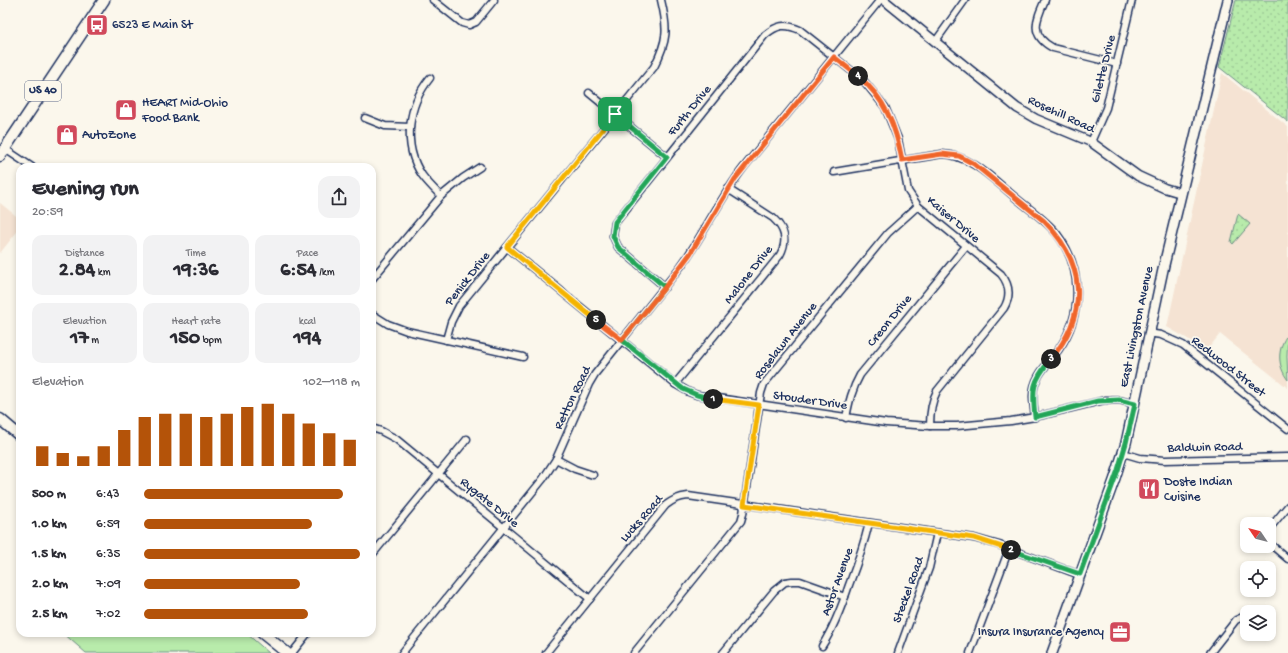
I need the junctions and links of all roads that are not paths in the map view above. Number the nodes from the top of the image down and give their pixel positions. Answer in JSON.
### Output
{"nodes":[{"id":1,"x":104,"y":0,"type":"edge"},
{"id":2,"x":433,"y":0,"type":"edge"},
{"id":3,"x":494,"y":0,"type":"edge"},
{"id":4,"x":661,"y":0,"type":"edge"},
{"id":5,"x":880,"y":0,"type":"edge"},
{"id":6,"x":884,"y":0,"type":"edge"},
{"id":7,"x":965,"y":0,"type":"edge"},
{"id":8,"x":1046,"y":0,"type":"edge"},
{"id":9,"x":1132,"y":0,"type":"edge"},
{"id":10,"x":1228,"y":0,"type":"edge"},
{"id":11,"x":782,"y":26,"type":"joint"},
{"id":12,"x":935,"y":42,"type":"junction"},
{"id":13,"x":834,"y":57,"type":"junction"},
{"id":14,"x":1117,"y":64,"type":"junction"},
{"id":15,"x":430,"y":78,"type":"dead end"},
{"id":16,"x":588,"y":93,"type":"dead end"},
{"id":17,"x":615,"y":114,"type":"junction"},
{"id":18,"x":365,"y":118,"type":"dead end"},
{"id":19,"x":410,"y":127,"type":"junction"},
{"id":20,"x":1092,"y":142,"type":"junction"},
{"id":21,"x":2,"y":153,"type":"edge"},
{"id":22,"x":667,"y":157,"type":"junction"},
{"id":23,"x":902,"y":160,"type":"junction"},
{"id":24,"x":23,"y":163,"type":"edge"},
{"id":25,"x":480,"y":167,"type":"dead end"},
{"id":26,"x":834,"y":172,"type":"dead end"},
{"id":27,"x":728,"y":189,"type":"junction"},
{"id":28,"x":1181,"y":193,"type":"junction"},
{"id":29,"x":440,"y":196,"type":"junction"},
{"id":30,"x":918,"y":206,"type":"junction"},
{"id":31,"x":966,"y":246,"type":"junction"},
{"id":32,"x":507,"y":247,"type":"junction"},
{"id":33,"x":376,"y":274,"type":"edge"},
{"id":34,"x":665,"y":287,"type":"junction"},
{"id":35,"x":376,"y":316,"type":"edge"},
{"id":36,"x":1148,"y":334,"type":"junction"},
{"id":37,"x":446,"y":340,"type":"junction"},
{"id":38,"x":622,"y":340,"type":"junction"},
{"id":39,"x":523,"y":357,"type":"dead end"},
{"id":40,"x":675,"y":384,"type":"junction"},
{"id":41,"x":1135,"y":404,"type":"junction"},
{"id":42,"x":759,"y":405,"type":"junction"},
{"id":43,"x":1035,"y":417,"type":"junction"},
{"id":44,"x":846,"y":418,"type":"junction"},
{"id":45,"x":0,"y":419,"type":"edge"},
{"id":46,"x":930,"y":426,"type":"junction"},
{"id":47,"x":376,"y":429,"type":"edge"},
{"id":48,"x":1288,"y":429,"type":"edge"},
{"id":49,"x":16,"y":433,"type":"edge"},
{"id":50,"x":467,"y":439,"type":"dead end"},
{"id":51,"x":1123,"y":453,"type":"junction"},
{"id":52,"x":1288,"y":457,"type":"edge"},
{"id":53,"x":556,"y":459,"type":"junction"},
{"id":54,"x":438,"y":474,"type":"junction"},
{"id":55,"x":593,"y":475,"type":"dead end"},
{"id":56,"x":744,"y":505,"type":"junction"},
{"id":57,"x":1288,"y":506,"type":"edge"},
{"id":58,"x":1276,"y":521,"type":"edge"},
{"id":59,"x":869,"y":523,"type":"junction"},
{"id":60,"x":503,"y":529,"type":"junction"},
{"id":61,"x":937,"y":533,"type":"junction"},
{"id":62,"x":1009,"y":549,"type":"junction"},
{"id":63,"x":1276,"y":549,"type":"edge"},
{"id":64,"x":376,"y":550,"type":"edge"},
{"id":65,"x":1288,"y":559,"type":"edge"},
{"id":66,"x":1080,"y":574,"type":"junction"},
{"id":67,"x":590,"y":598,"type":"junction"},
{"id":68,"x":845,"y":598,"type":"junction"},
{"id":69,"x":1240,"y":618,"type":"edge"},
{"id":70,"x":267,"y":637,"type":"edge"},
{"id":71,"x":305,"y":637,"type":"edge"},
{"id":72,"x":822,"y":646,"type":"dead end"},
{"id":73,"x":287,"y":653,"type":"edge"},
{"id":74,"x":292,"y":653,"type":"edge"},
{"id":75,"x":402,"y":653,"type":"edge"},
{"id":76,"x":546,"y":653,"type":"edge"},
{"id":77,"x":634,"y":653,"type":"edge"},
{"id":78,"x":723,"y":653,"type":"edge"},
{"id":79,"x":898,"y":653,"type":"edge"},
{"id":80,"x":970,"y":653,"type":"edge"},
{"id":81,"x":1052,"y":653,"type":"edge"},
{"id":82,"x":1210,"y":653,"type":"edge"}],
"edges":[{"from":1,"to":21,"type":"main road","number":"US 40"},
{"from":2,"to":3,"type":"street"},
{"from":4,"to":17,"type":"street","name":"Penick Drive"},
{"from":5,"to":13,"type":"street","name":"Retton Road"},
{"from":6,"to":12,"type":"street","name":"Rosehill Road"},
{"from":7,"to":12,"type":"street"},
{"from":8,"to":14,"type":"street"},
{"from":9,"to":14,"type":"street","name":"Gilette Drive"},
{"from":10,"to":28,"type":"main road","name":"East Livingston Avenue"},
{"from":11,"to":13,"type":"street","name":"Kaiser Drive"},
{"from":11,"to":22,"type":"street","name":"Furth Drive"},
{"from":12,"to":20,"type":"street","name":"Rosehill Road"},
{"from":13,"to":23,"type":"street","name":"Kaiser Drive"},
{"from":13,"to":27,"type":"street","name":"Retton Road"},
{"from":14,"to":20,"type":"street","name":"Gilette Drive"},
{"from":15,"to":19,"type":"street"},
{"from":16,"to":17,"type":"street"},
{"from":17,"to":22,"type":"street"},
{"from":17,"to":32,"type":"street","name":"Penick Drive"},
{"from":18,"to":19,"type":"street"},
{"from":19,"to":29,"type":"street"},
{"from":20,"to":28,"type":"street","name":"Rosehill Road"},
{"from":21,"to":24,"type":"street"},
{"from":22,"to":34,"type":"street","name":"Furth Drive"},
{"from":23,"to":26,"type":"street"},
{"from":23,"to":30,"type":"street","name":"Kaiser Drive"},
{"from":23,"to":43,"type":"street"},
{"from":25,"to":29,"type":"street"},
{"from":27,"to":34,"type":"street","name":"Retton Road"},
{"from":27,"to":40,"type":"street","name":"Malone Drive"},
{"from":28,"to":36,"type":"main road","name":"East Livingston Avenue"},
{"from":29,"to":33,"type":"street"},
{"from":30,"to":31,"type":"street","name":"Kaiser Drive"},
{"from":30,"to":42,"type":"street","name":"Roselawn Avenue"},
{"from":31,"to":44,"type":"street","name":"Creon Drive"},
{"from":31,"to":46,"type":"street","name":"Kaiser Drive"},
{"from":32,"to":37,"type":"street","name":"Penick Drive"},
{"from":32,"to":38,"type":"street","name":"Stouder Drive"},
{"from":34,"to":38,"type":"street","name":"Retton Road"},
{"from":35,"to":37,"type":"street"},
{"from":36,"to":41,"type":"main road","name":"East Livingston Avenue"},
{"from":36,"to":48,"type":"street","name":"Redwood Street"},
{"from":37,"to":39,"type":"street"},
{"from":38,"to":40,"type":"street","name":"Stouder Drive"},
{"from":38,"to":53,"type":"street","name":"Retton Road"},
{"from":40,"to":42,"type":"street","name":"Stouder Drive"},
{"from":41,"to":43,"type":"street","name":"Stouder Drive"},
{"from":41,"to":51,"type":"main road","name":"East Livingston Avenue"},
{"from":42,"to":44,"type":"street","name":"Stouder Drive"},
{"from":42,"to":56,"type":"street","name":"Roselawn Avenue"},
{"from":43,"to":46,"type":"street","name":"Stouder Drive"},
{"from":44,"to":46,"type":"street","name":"Stouder Drive"},
{"from":45,"to":49,"type":"main road"},
{"from":47,"to":54,"type":"street","name":"Rygate Drive"},
{"from":50,"to":54,"type":"street"},
{"from":51,"to":52,"type":"street","name":"Baldwin Road"},
{"from":51,"to":66,"type":"main road","name":"East Livingston Avenue"},
{"from":53,"to":55,"type":"street"},
{"from":53,"to":60,"type":"street","name":"Retton Road"},
{"from":54,"to":60,"type":"street","name":"Rygate Drive"},
{"from":54,"to":64,"type":"street"},
{"from":56,"to":59,"type":"street","name":"Lucks Road"},
{"from":56,"to":67,"type":"street","name":"Lucks Road"},
{"from":56,"to":77,"type":"street","name":"Roselawn Avenue"},
{"from":57,"to":58,"type":"street"},
{"from":59,"to":61,"type":"street","name":"Lucks Road"},
{"from":59,"to":68,"type":"street","name":"Astor Avenue"},
{"from":60,"to":67,"type":"street","name":"Rygate Drive"},
{"from":60,"to":75,"type":"street","name":"Retton Road"},
{"from":61,"to":62,"type":"street","name":"Lucks Road"},
{"from":61,"to":79,"type":"street","name":"Steckel Road"},
{"from":62,"to":66,"type":"street","name":"Lucks Road"},
{"from":62,"to":80,"type":"street"},
{"from":63,"to":65,"type":"street"},
{"from":66,"to":81,"type":"main road","name":"East Livingston Avenue"},
{"from":67,"to":76,"type":"street","name":"Lucks Road"},
{"from":68,"to":72,"type":"street","name":"Astor Avenue"},
{"from":68,"to":78,"type":"street"},
{"from":69,"to":82,"type":"street"},
{"from":70,"to":73,"type":"main road"},
{"from":71,"to":74,"type":"street"}]}
